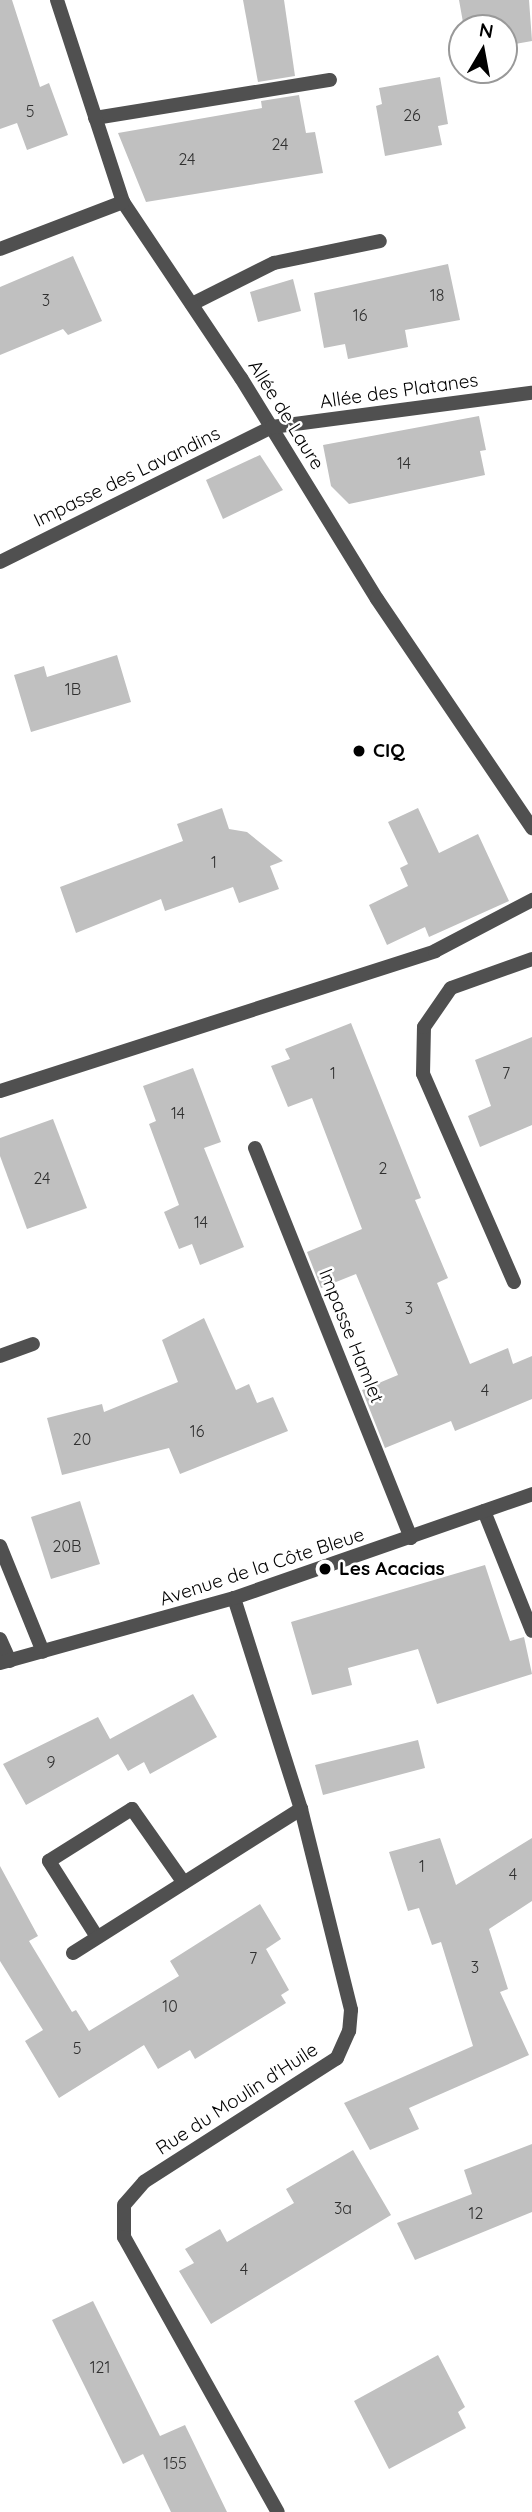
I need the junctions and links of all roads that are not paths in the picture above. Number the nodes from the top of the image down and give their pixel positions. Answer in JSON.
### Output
{"nodes":[{"id":1,"x":57,"y":0,"type":"edge"},
{"id":2,"x":330,"y":80,"type":"dead end"},
{"id":3,"x":96,"y":118,"type":"junction"},
{"id":4,"x":123,"y":202,"type":"junction"},
{"id":5,"x":380,"y":241,"type":"dead end"},
{"id":6,"x":0,"y":249,"type":"edge"},
{"id":7,"x":192,"y":304,"type":"junction"},
{"id":8,"x":532,"y":393,"type":"edge"},
{"id":9,"x":272,"y":427,"type":"junction"},
{"id":10,"x":0,"y":562,"type":"edge"},
{"id":11,"x":532,"y":828,"type":"edge"},
{"id":12,"x":532,"y":900,"type":"edge"},
{"id":13,"x":532,"y":959,"type":"edge"},
{"id":14,"x":0,"y":1091,"type":"edge"},
{"id":15,"x":255,"y":1148,"type":"dead end"},
{"id":16,"x":514,"y":1282,"type":"dead end"},
{"id":17,"x":33,"y":1344,"type":"dead end"},
{"id":18,"x":0,"y":1356,"type":"edge"},
{"id":19,"x":532,"y":1494,"type":"edge"},
{"id":20,"x":484,"y":1511,"type":"junction"},
{"id":21,"x":411,"y":1538,"type":"junction"},
{"id":22,"x":0,"y":1546,"type":"edge"},
{"id":23,"x":234,"y":1598,"type":"junction"},
{"id":24,"x":532,"y":1631,"type":"edge"},
{"id":25,"x":0,"y":1639,"type":"edge"},
{"id":26,"x":43,"y":1652,"type":"junction"},
{"id":27,"x":5,"y":1662,"type":"edge"},
{"id":28,"x":301,"y":1809,"type":"junction"},
{"id":29,"x":184,"y":1883,"type":"junction"},
{"id":30,"x":97,"y":1937,"type":"junction"},
{"id":31,"x":73,"y":1953,"type":"dead end"},
{"id":32,"x":278,"y":2512,"type":"edge"}],
"edges":[{"from":1,"to":3,"type":"street","name":"Allée de Laure"},
{"from":2,"to":3,"type":"street"},
{"from":3,"to":4,"type":"street","name":"Allée de Laure"},
{"from":4,"to":6,"type":"street"},
{"from":4,"to":7,"type":"street","name":"Allée de Laure"},
{"from":5,"to":7,"type":"street"},
{"from":7,"to":9,"type":"street","name":"Allée de Laure"},
{"from":8,"to":9,"type":"street","name":"Allée des Platanes"},
{"from":9,"to":10,"type":"street","name":"Impasse des Lavandins"},
{"from":9,"to":11,"type":"street","name":"Allée de Laure"},
{"from":12,"to":14,"type":"street"},
{"from":13,"to":16,"type":"street"},
{"from":15,"to":21,"type":"street","name":"Impasse Hamlet"},
{"from":17,"to":18,"type":"street"},
{"from":19,"to":20,"type":"street","name":"Avenue de la Côte Bleue"},
{"from":20,"to":21,"type":"street","name":"Avenue de la Côte Bleue"},
{"from":20,"to":24,"type":"street"},
{"from":21,"to":23,"type":"street","name":"Avenue de la Côte Bleue"},
{"from":22,"to":26,"type":"street"},
{"from":23,"to":26,"type":"street","name":"Avenue de la Côte Bleue"},
{"from":23,"to":28,"type":"street","name":"Rue du Moulin d'Huile"},
{"from":25,"to":27,"type":"street"},
{"from":26,"to":27,"type":"street","name":"Avenue de la Côte Bleue"},
{"from":28,"to":29,"type":"street"},
{"from":28,"to":32,"type":"street","name":"Rue du Moulin d'Huile"},
{"from":29,"to":30,"type":"street"},
{"from":29,"to":30,"type":"street"},
{"from":30,"to":31,"type":"street"}]}
